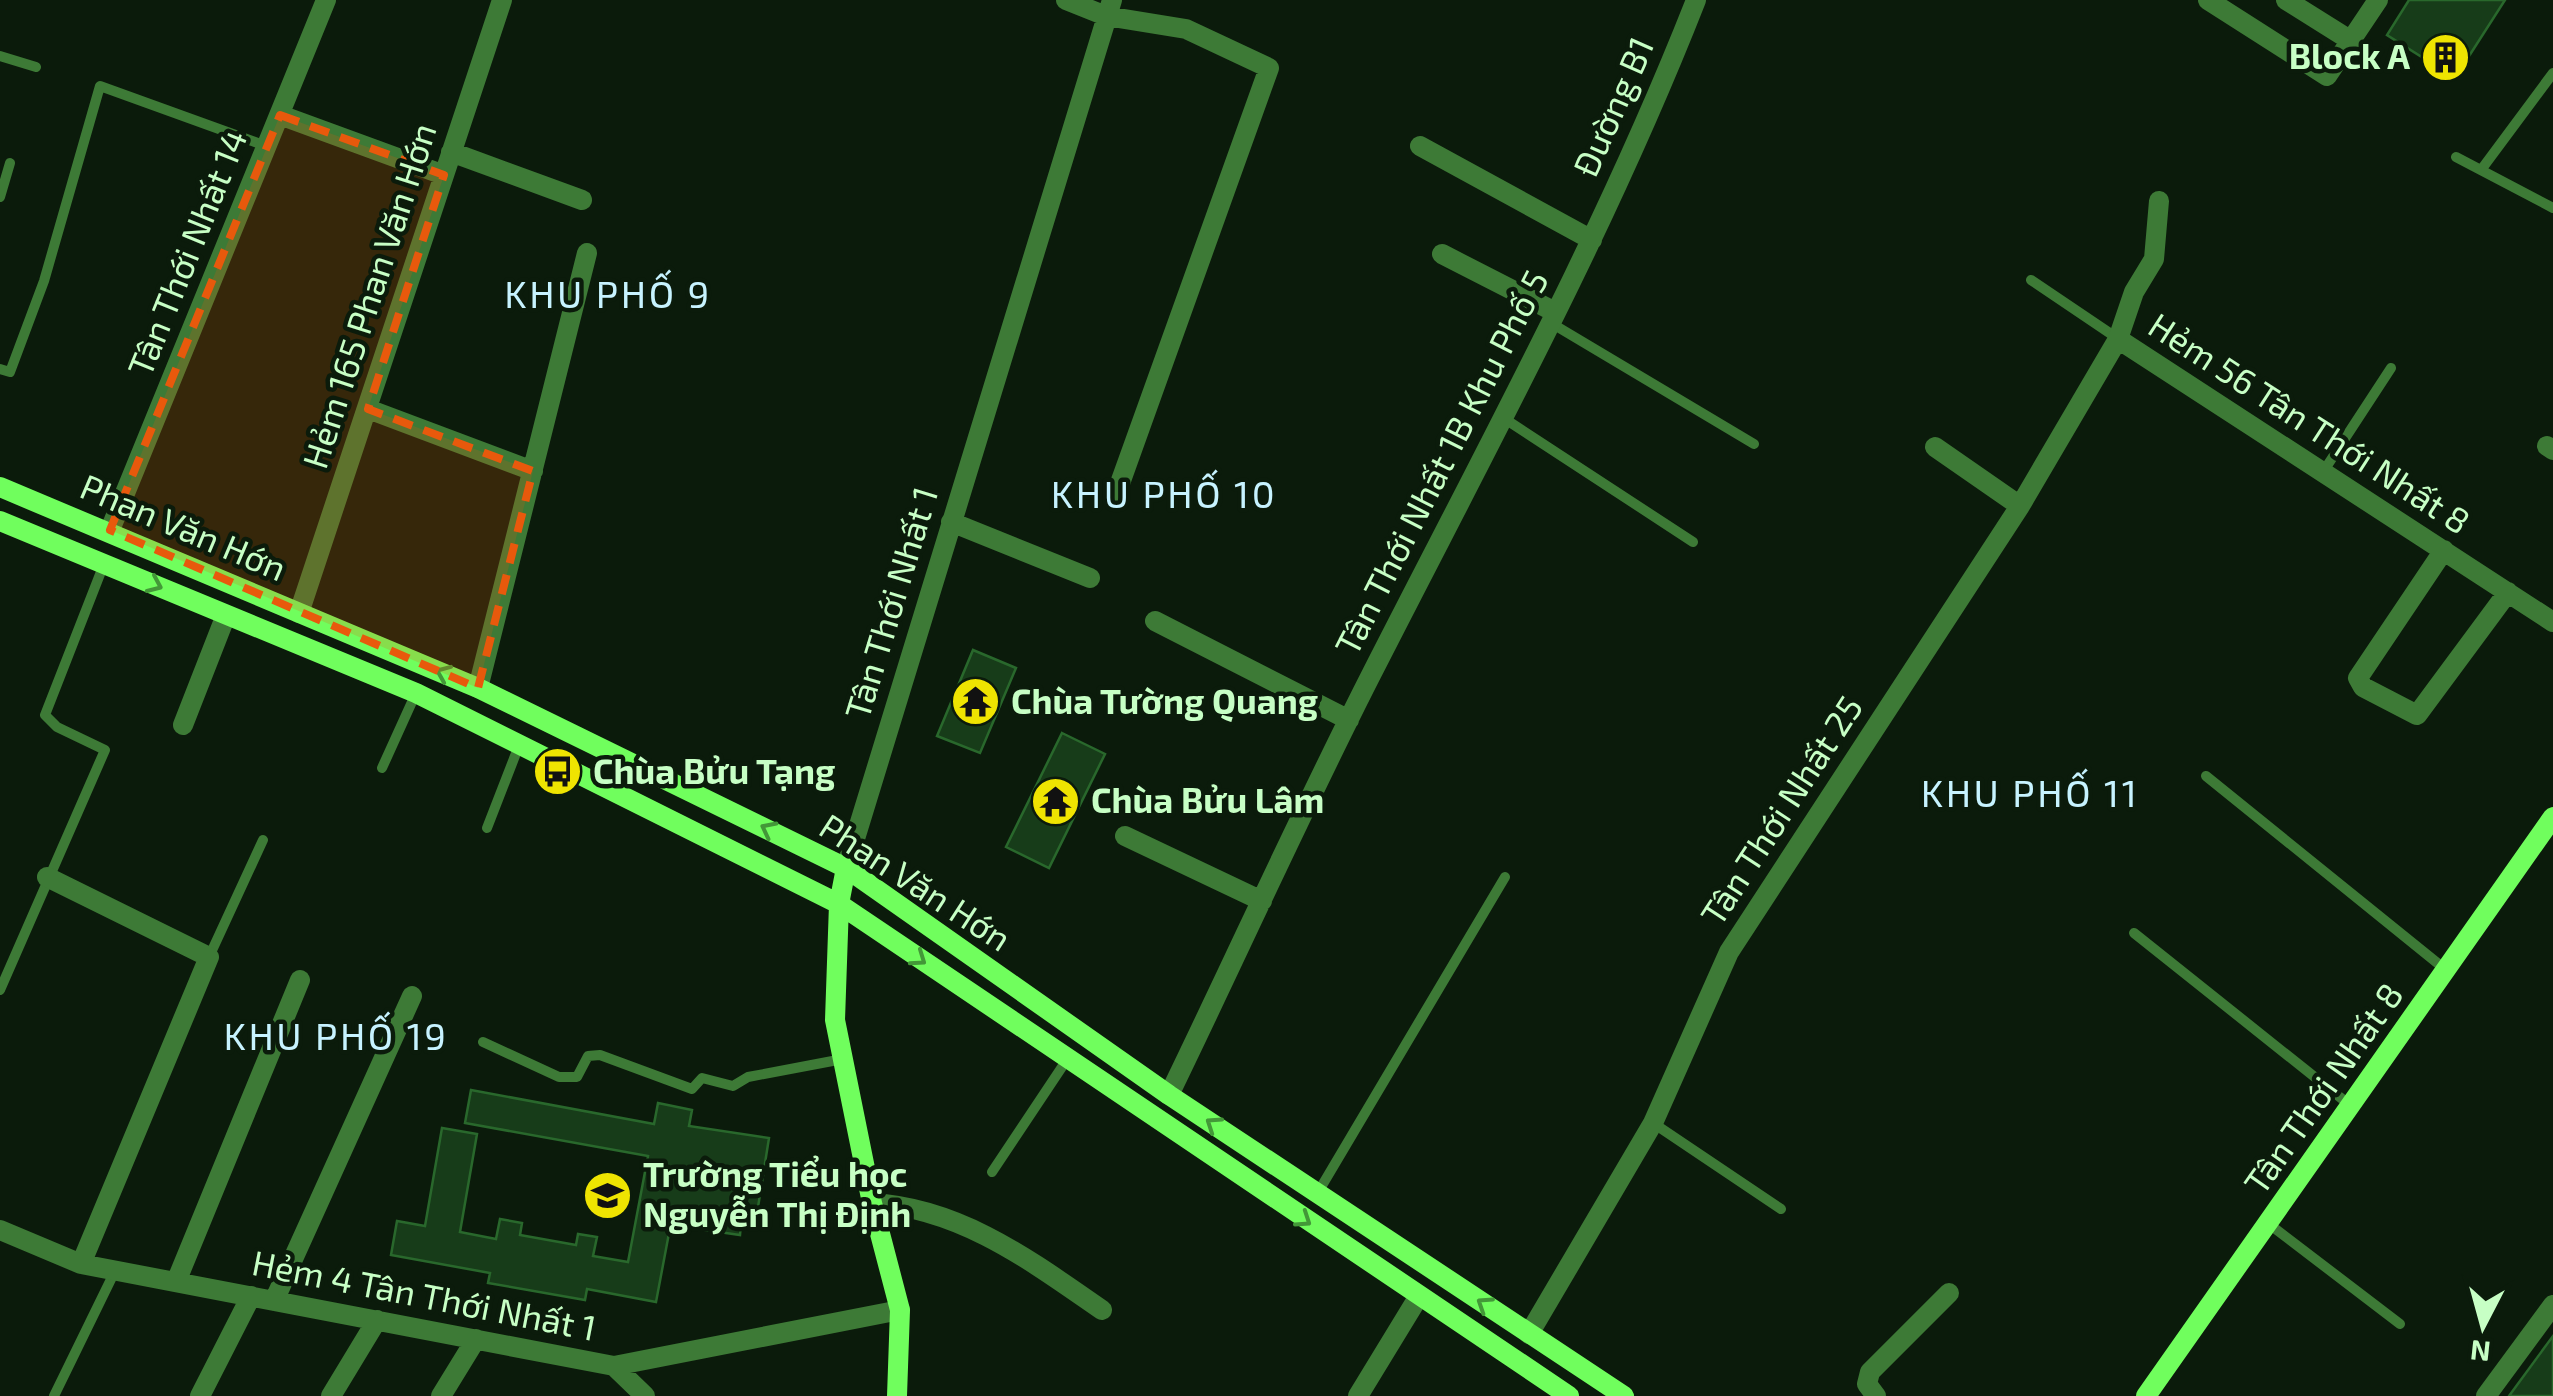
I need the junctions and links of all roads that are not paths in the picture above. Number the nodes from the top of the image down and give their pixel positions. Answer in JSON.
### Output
{"nodes":[{"id":1,"x":326,"y":0,"type":"edge"},
{"id":2,"x":502,"y":0,"type":"edge"},
{"id":3,"x":1066,"y":0,"type":"edge"},
{"id":4,"x":1696,"y":0,"type":"edge"},
{"id":5,"x":2208,"y":0,"type":"edge"},
{"id":6,"x":2286,"y":0,"type":"edge"},
{"id":7,"x":2378,"y":0,"type":"edge"},
{"id":8,"x":1110,"y":8,"type":"edge"},
{"id":9,"x":2353,"y":42,"type":"junction"},
{"id":10,"x":0,"y":56,"type":"edge"},
{"id":11,"x":36,"y":67,"type":"dead end"},
{"id":12,"x":2553,"y":73,"type":"edge"},
{"id":13,"x":280,"y":115,"type":"junction"},
{"id":14,"x":266,"y":146,"type":"junction"},
{"id":15,"x":1420,"y":146,"type":"dead end"},
{"id":16,"x":450,"y":152,"type":"junction"},
{"id":17,"x":2456,"y":157,"type":"dead end"},
{"id":18,"x":10,"y":164,"type":"dead end"},
{"id":19,"x":2481,"y":170,"type":"junction"},
{"id":20,"x":444,"y":175,"type":"junction"},
{"id":21,"x":0,"y":198,"type":"edge"},
{"id":22,"x":582,"y":200,"type":"dead end"},
{"id":23,"x":2159,"y":201,"type":"dead end"},
{"id":24,"x":2553,"y":208,"type":"edge"},
{"id":25,"x":1592,"y":240,"type":"junction"},
{"id":26,"x":587,"y":254,"type":"dead end"},
{"id":27,"x":1442,"y":254,"type":"dead end"},
{"id":28,"x":2031,"y":280,"type":"dead end"},
{"id":29,"x":1553,"y":317,"type":"junction"},
{"id":30,"x":2118,"y":339,"type":"junction"},
{"id":31,"x":2391,"y":368,"type":"dead end"},
{"id":32,"x":0,"y":369,"type":"edge"},
{"id":33,"x":368,"y":409,"type":"junction"},
{"id":34,"x":1505,"y":419,"type":"junction"},
{"id":35,"x":1754,"y":444,"type":"dead end"},
{"id":36,"x":1935,"y":448,"type":"dead end"},
{"id":37,"x":532,"y":470,"type":"junction"},
{"id":38,"x":2323,"y":472,"type":"junction"},
{"id":39,"x":0,"y":486,"type":"edge"},
{"id":40,"x":1114,"y":500,"type":"dead end"},
{"id":41,"x":2020,"y":506,"type":"junction"},
{"id":42,"x":0,"y":522,"type":"edge"},
{"id":43,"x":950,"y":522,"type":"junction"},
{"id":44,"x":110,"y":530,"type":"junction"},
{"id":45,"x":1693,"y":542,"type":"dead end"},
{"id":46,"x":2444,"y":550,"type":"junction"},
{"id":47,"x":105,"y":563,"type":"junction"},
{"id":48,"x":1090,"y":578,"type":"dead end"},
{"id":49,"x":2508,"y":592,"type":"junction"},
{"id":50,"x":299,"y":613,"type":"junction"},
{"id":51,"x":226,"y":615,"type":"junction"},
{"id":52,"x":1155,"y":621,"type":"dead end"},
{"id":53,"x":2553,"y":622,"type":"edge"},
{"id":54,"x":478,"y":688,"type":"junction"},
{"id":55,"x":416,"y":693,"type":"junction"},
{"id":56,"x":1350,"y":720,"type":"junction"},
{"id":57,"x":183,"y":724,"type":"dead end"},
{"id":58,"x":521,"y":742,"type":"junction"},
{"id":59,"x":382,"y":768,"type":"dead end"},
{"id":60,"x":2206,"y":776,"type":"dead end"},
{"id":61,"x":2553,"y":818,"type":"edge"},
{"id":62,"x":486,"y":828,"type":"dead end"},
{"id":63,"x":1125,"y":836,"type":"dead end"},
{"id":64,"x":263,"y":840,"type":"dead end"},
{"id":65,"x":846,"y":868,"type":"junction"},
{"id":66,"x":46,"y":876,"type":"junction"},
{"id":67,"x":1505,"y":877,"type":"dead end"},
{"id":68,"x":1262,"y":901,"type":"junction"},
{"id":69,"x":838,"y":904,"type":"junction"},
{"id":70,"x":2134,"y":933,"type":"dead end"},
{"id":71,"x":209,"y":957,"type":"junction"},
{"id":72,"x":2446,"y":970,"type":"junction"},
{"id":73,"x":300,"y":980,"type":"dead end"},
{"id":74,"x":0,"y":990,"type":"edge"},
{"id":75,"x":412,"y":996,"type":"dead end"},
{"id":76,"x":482,"y":1042,"type":"dead end"},
{"id":77,"x":843,"y":1059,"type":"junction"},
{"id":78,"x":1066,"y":1061,"type":"junction"},
{"id":79,"x":1169,"y":1095,"type":"junction"},
{"id":80,"x":2352,"y":1106,"type":"junction"},
{"id":81,"x":1653,"y":1124,"type":"junction"},
{"id":82,"x":992,"y":1172,"type":"dead end"},
{"id":83,"x":1316,"y":1194,"type":"junction"},
{"id":84,"x":872,"y":1203,"type":"junction"},
{"id":85,"x":1782,"y":1209,"type":"dead end"},
{"id":86,"x":2270,"y":1224,"type":"junction"},
{"id":87,"x":0,"y":1230,"type":"edge"},
{"id":88,"x":81,"y":1264,"type":"junction"},
{"id":89,"x":115,"y":1270,"type":"junction"},
{"id":90,"x":176,"y":1282,"type":"junction"},
{"id":91,"x":1949,"y":1294,"type":"dead end"},
{"id":92,"x":251,"y":1296,"type":"junction"},
{"id":93,"x":1418,"y":1296,"type":"junction"},
{"id":94,"x":274,"y":1301,"type":"junction"},
{"id":95,"x":2553,"y":1305,"type":"edge"},
{"id":96,"x":900,"y":1310,"type":"junction"},
{"id":97,"x":1102,"y":1310,"type":"dead end"},
{"id":98,"x":377,"y":1320,"type":"junction"},
{"id":99,"x":2400,"y":1324,"type":"dead end"},
{"id":100,"x":1529,"y":1334,"type":"junction"},
{"id":101,"x":476,"y":1339,"type":"junction"},
{"id":102,"x":614,"y":1366,"type":"junction"},
{"id":103,"x":54,"y":1396,"type":"edge"},
{"id":104,"x":200,"y":1396,"type":"edge"},
{"id":105,"x":331,"y":1396,"type":"edge"},
{"id":106,"x":441,"y":1396,"type":"edge"},
{"id":107,"x":646,"y":1396,"type":"edge"},
{"id":108,"x":897,"y":1396,"type":"edge"},
{"id":109,"x":1358,"y":1396,"type":"edge"},
{"id":110,"x":1569,"y":1396,"type":"edge"},
{"id":111,"x":1624,"y":1396,"type":"edge"},
{"id":112,"x":1876,"y":1396,"type":"edge"},
{"id":113,"x":2146,"y":1396,"type":"edge"},
{"id":114,"x":2486,"y":1396,"type":"edge"}],
"edges":[{"from":1,"to":13,"type":"street","name":"Tân Thới Nhất 14"},
{"from":2,"to":16,"type":"street","name":"Hẻm 165 Phan Văn Hớn"},
{"from":3,"to":8,"type":"street"},
{"from":4,"to":25,"type":"street","name":"Đường B1"},
{"from":5,"to":9,"type":"street"},
{"from":6,"to":9,"type":"street"},
{"from":7,"to":9,"type":"street"},
{"from":8,"to":40,"type":"street"},
{"from":8,"to":43,"type":"street","name":"Tân Thới Nhất 1"},
{"from":10,"to":11,"type":"lane"},
{"from":12,"to":19,"type":"lane"},
{"from":13,"to":14,"type":"street","name":"Tân Thới Nhất 14"},
{"from":13,"to":20,"type":"street"},
{"from":14,"to":32,"type":"lane"},
{"from":14,"to":44,"type":"street","name":"Tân Thới Nhất 14"},
{"from":15,"to":25,"type":"street"},
{"from":16,"to":20,"type":"street","name":"Hẻm 165 Phan Văn Hớn"},
{"from":16,"to":22,"type":"street"},
{"from":17,"to":19,"type":"lane"},
{"from":18,"to":21,"type":"lane"},
{"from":19,"to":24,"type":"lane"},
{"from":20,"to":33,"type":"street","name":"Hẻm 165 Phan Văn Hớn"},
{"from":23,"to":30,"type":"street","name":"Tân Thới Nhất 25"},
{"from":25,"to":29,"type":"street","name":"Tân Thới Nhất 1B Khu Phố 5"},
{"from":26,"to":37,"type":"street"},
{"from":27,"to":29,"type":"street"},
{"from":28,"to":30,"type":"lane","name":"Hẻm 56 Tân Thới Nhất 8"},
{"from":29,"to":34,"type":"street","name":"Tân Thới Nhất 1B Khu Phố 5"},
{"from":29,"to":35,"type":"lane"},
{"from":30,"to":38,"type":"street","name":"Hẻm 56 Tân Thới Nhất 8"},
{"from":30,"to":41,"type":"street","name":"Tân Thới Nhất 25"},
{"from":31,"to":38,"type":"lane"},
{"from":33,"to":37,"type":"street"},
{"from":33,"to":50,"type":"street","name":"Hẻm 165 Phan Văn Hớn"},
{"from":34,"to":45,"type":"lane"},
{"from":34,"to":56,"type":"street","name":"Tân Thới Nhất 1B Khu Phố 5"},
{"from":36,"to":41,"type":"street"},
{"from":37,"to":54,"type":"street"},
{"from":38,"to":46,"type":"street","name":"Hẻm 56 Tân Thới Nhất 8"},
{"from":39,"to":44,"type":"main road","name":"Phan Văn Hớn"},
{"from":41,"to":81,"type":"street","name":"Tân Thới Nhất 25"},
{"from":42,"to":47,"type":"main road","name":"Phan Văn Hớn"},
{"from":43,"to":48,"type":"street"},
{"from":43,"to":65,"type":"street","name":"Tân Thới Nhất 1"},
{"from":44,"to":50,"type":"main road","name":"Phan Văn Hớn"},
{"from":46,"to":49,"type":"street","name":"Hẻm 56 Tân Thới Nhất 8"},
{"from":46,"to":49,"type":"street"},
{"from":47,"to":51,"type":"main road","name":"Phan Văn Hớn","one_way":true},
{"from":47,"to":66,"type":"lane"},
{"from":49,"to":53,"type":"street","name":"Hẻm 56 Tân Thới Nhất 8"},
{"from":54,"to":50,"type":"main road","name":"Phan Văn Hớn","one_way":true},
{"from":51,"to":55,"type":"main road","name":"Phan Văn Hớn"},
{"from":51,"to":57,"type":"street"},
{"from":52,"to":56,"type":"street"},
{"from":65,"to":54,"type":"main road","name":"Phan Văn Hớn","one_way":true},
{"from":55,"to":58,"type":"main road","name":"Phan Văn Hớn"},
{"from":55,"to":59,"type":"lane"},
{"from":56,"to":68,"type":"street","name":"Tân Thới Nhất 1B Khu Phố 5"},
{"from":58,"to":62,"type":"lane"},
{"from":58,"to":69,"type":"main road","name":"Phan Văn Hớn"},
{"from":60,"to":72,"type":"lane"},
{"from":61,"to":72,"type":"main road","name":"Tân Thới Nhất 8"},
{"from":63,"to":68,"type":"street"},
{"from":64,"to":71,"type":"lane"},
{"from":65,"to":69,"type":"main road","name":"Tân Thới Nhất 1"},
{"from":65,"to":79,"type":"main road","name":"Phan Văn Hớn"},
{"from":66,"to":71,"type":"street"},
{"from":66,"to":74,"type":"lane"},
{"from":67,"to":83,"type":"lane"},
{"from":68,"to":79,"type":"street","name":"Tân Thới Nhất 1B Khu Phố 5"},
{"from":69,"to":77,"type":"main road","name":"Tân Thới Nhất 1"},
{"from":69,"to":78,"type":"main road","name":"Phan Văn Hớn","one_way":true},
{"from":70,"to":80,"type":"lane"},
{"from":71,"to":88,"type":"street"},
{"from":72,"to":80,"type":"main road","name":"Tân Thới Nhất 8"},
{"from":73,"to":90,"type":"street"},
{"from":75,"to":94,"type":"street"},
{"from":76,"to":77,"type":"lane"},
{"from":77,"to":84,"type":"main road","name":"Tân Thới Nhất 1"},
{"from":78,"to":82,"type":"lane"},
{"from":78,"to":93,"type":"main road","name":"Phan Văn Hớn","one_way":true},
{"from":83,"to":79,"type":"main road","name":"Phan Văn Hớn","one_way":true},
{"from":80,"to":86,"type":"main road","name":"Tân Thới Nhất 8"},
{"from":81,"to":85,"type":"lane"},
{"from":81,"to":100,"type":"street","name":"Tân Thới Nhất 25"},
{"from":100,"to":83,"type":"main road","name":"Phan Văn Hớn","one_way":true},
{"from":84,"to":96,"type":"main road","name":"Tân Thới Nhất 1"},
{"from":84,"to":97,"type":"street"},
{"from":86,"to":99,"type":"lane"},
{"from":86,"to":113,"type":"main road","name":"Tân Thới Nhất 8"},
{"from":87,"to":88,"type":"street","name":"Hẻm 4 Tân Thới Nhất 1"},
{"from":88,"to":89,"type":"street","name":"Hẻm 4 Tân Thới Nhất 1"},
{"from":89,"to":90,"type":"street","name":"Hẻm 4 Tân Thới Nhất 1"},
{"from":89,"to":103,"type":"lane"},
{"from":90,"to":92,"type":"street","name":"Hẻm 4 Tân Thới Nhất 1"},
{"from":91,"to":112,"type":"street"},
{"from":92,"to":94,"type":"street","name":"Hẻm 4 Tân Thới Nhất 1"},
{"from":92,"to":104,"type":"street"},
{"from":93,"to":109,"type":"street"},
{"from":93,"to":110,"type":"main road","name":"Phan Văn Hớn"},
{"from":94,"to":98,"type":"street","name":"Hẻm 4 Tân Thới Nhất 1"},
{"from":95,"to":114,"type":"street"},
{"from":96,"to":102,"type":"street","name":"Hẻm 4 Tân Thới Nhất 1"},
{"from":96,"to":108,"type":"main road","name":"Tân Thới Nhất 1"},
{"from":98,"to":101,"type":"street","name":"Hẻm 4 Tân Thới Nhất 1"},
{"from":98,"to":105,"type":"street"},
{"from":100,"to":111,"type":"main road","name":"Phan Văn Hớn"},
{"from":101,"to":102,"type":"street","name":"Hẻm 4 Tân Thới Nhất 1"},
{"from":101,"to":106,"type":"street"},
{"from":102,"to":107,"type":"street"}]}
